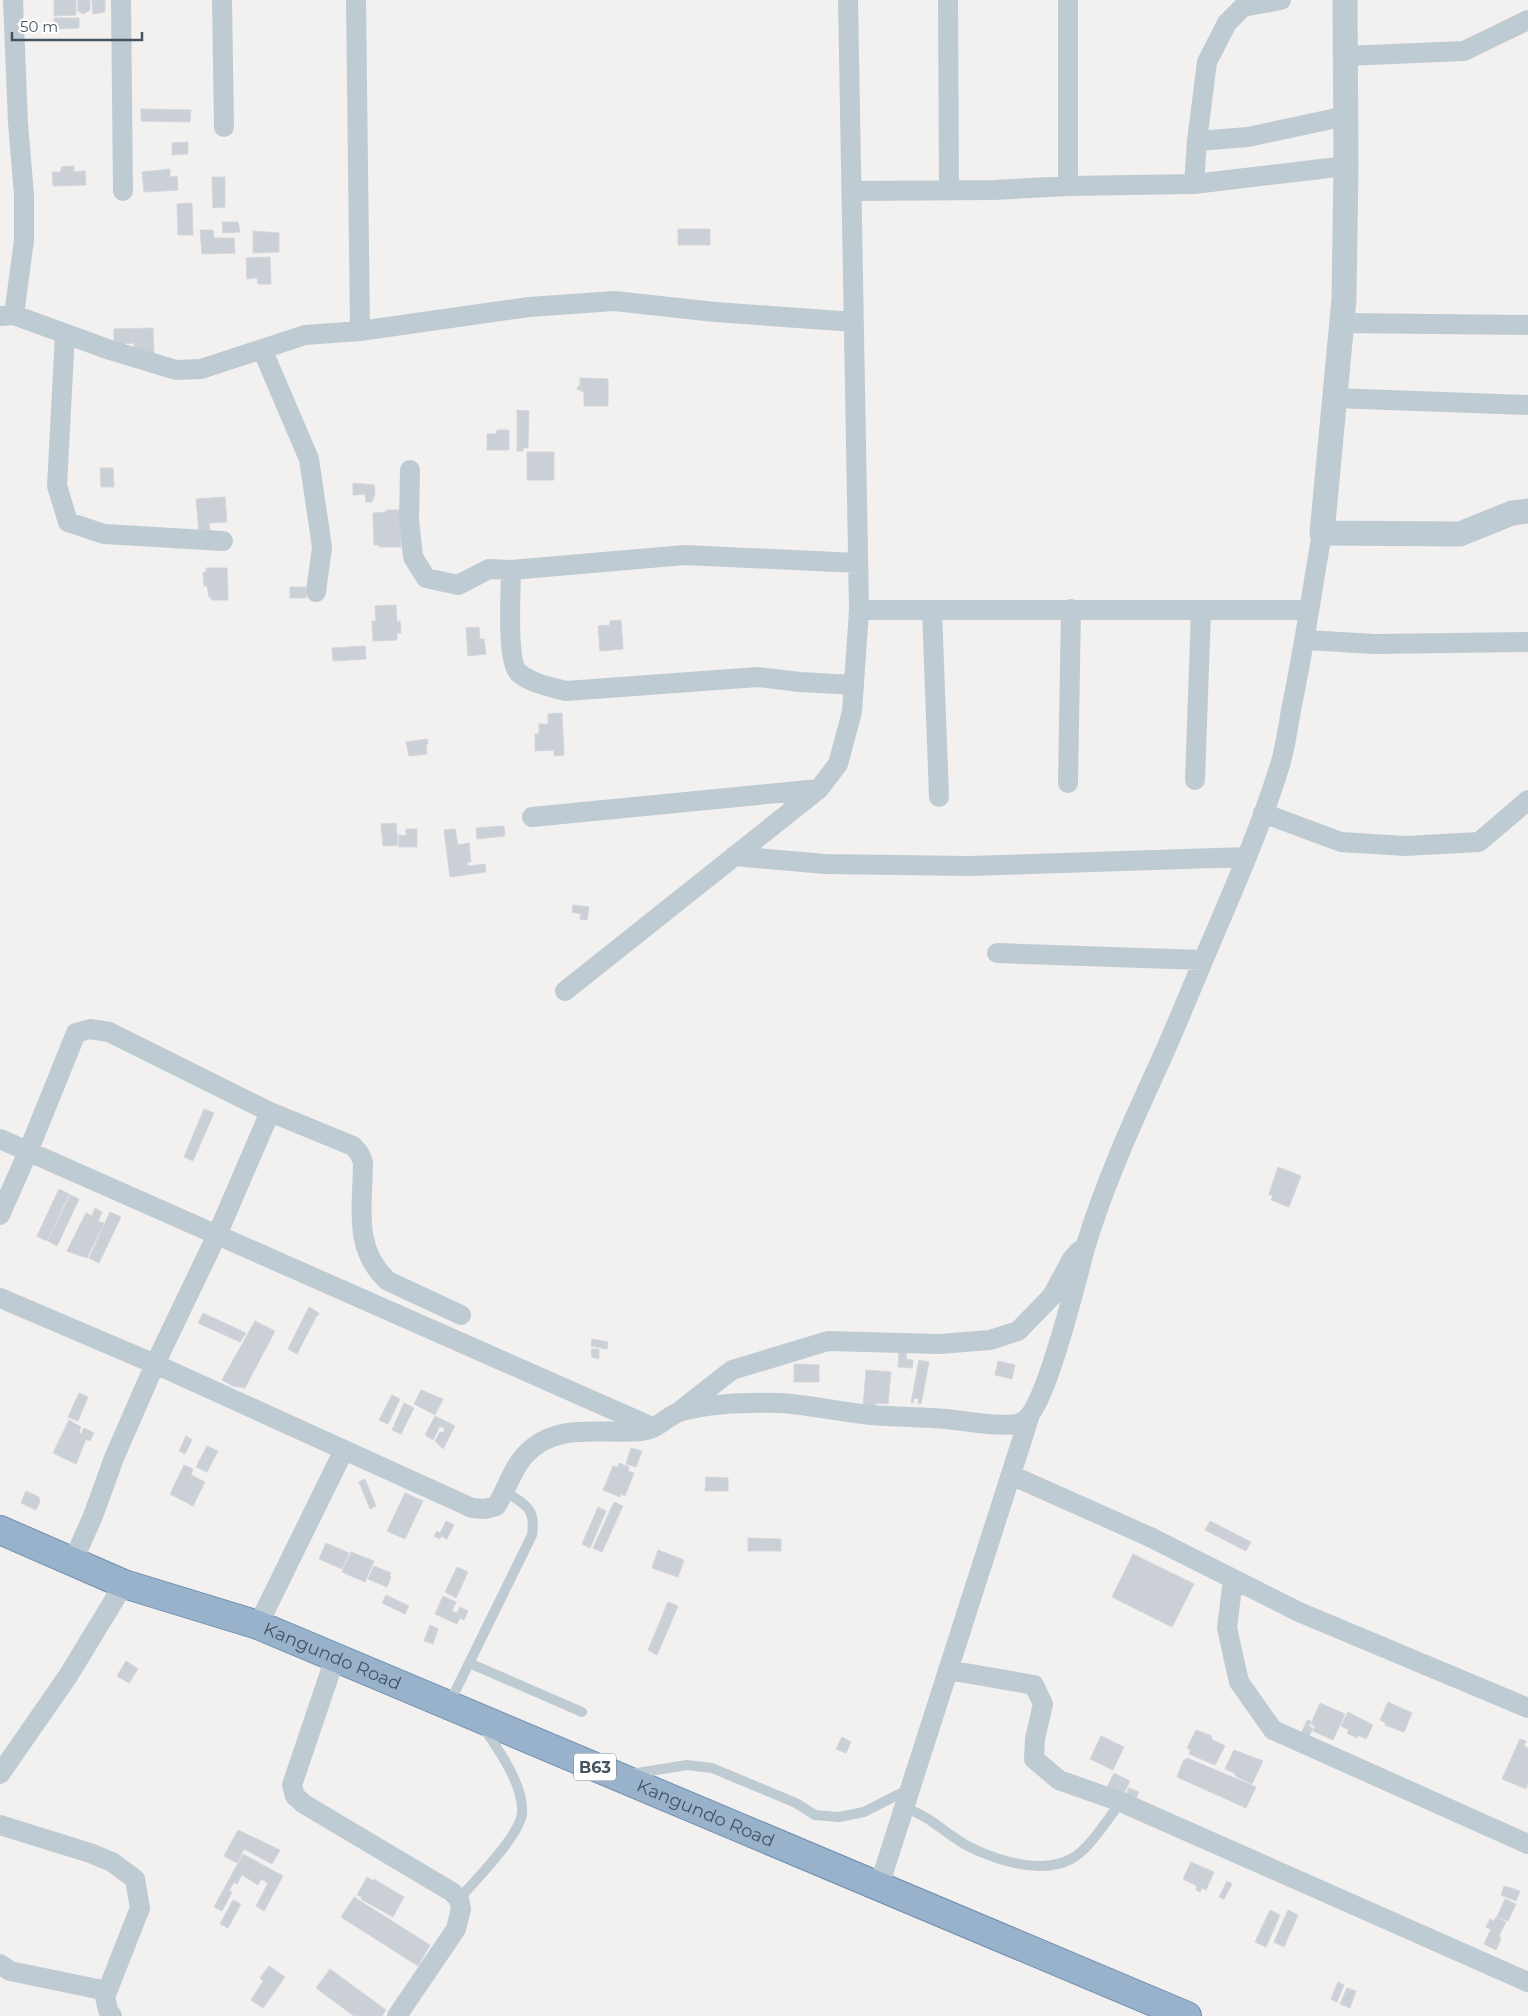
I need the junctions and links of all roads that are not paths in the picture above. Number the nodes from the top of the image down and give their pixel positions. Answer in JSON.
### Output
{"nodes":[{"id":1,"x":13,"y":0,"type":"edge"},
{"id":2,"x":121,"y":0,"type":"edge"},
{"id":3,"x":222,"y":0,"type":"edge"},
{"id":4,"x":356,"y":0,"type":"edge"},
{"id":5,"x":848,"y":0,"type":"edge"},
{"id":6,"x":948,"y":0,"type":"edge"},
{"id":7,"x":1068,"y":0,"type":"edge"},
{"id":8,"x":1280,"y":0,"type":"edge"},
{"id":9,"x":1345,"y":0,"type":"edge"},
{"id":10,"x":1528,"y":20,"type":"edge"},
{"id":11,"x":1346,"y":56,"type":"junction"},
{"id":12,"x":1346,"y":116,"type":"junction"},
{"id":13,"x":224,"y":127,"type":"dead end"},
{"id":14,"x":1197,"y":141,"type":"junction"},
{"id":15,"x":1346,"y":166,"type":"junction"},
{"id":16,"x":1194,"y":184,"type":"junction"},
{"id":17,"x":1068,"y":186,"type":"junction"},
{"id":18,"x":949,"y":190,"type":"junction"},
{"id":19,"x":123,"y":191,"type":"dead end"},
{"id":20,"x":851,"y":191,"type":"junction"},
{"id":21,"x":7,"y":316,"type":"edge"},
{"id":22,"x":854,"y":322,"type":"junction"},
{"id":23,"x":1341,"y":322,"type":"junction"},
{"id":24,"x":1528,"y":325,"type":"edge"},
{"id":25,"x":360,"y":330,"type":"junction"},
{"id":26,"x":65,"y":334,"type":"junction"},
{"id":27,"x":262,"y":349,"type":"junction"},
{"id":28,"x":1334,"y":398,"type":"junction"},
{"id":29,"x":1528,"y":405,"type":"edge"},
{"id":30,"x":410,"y":470,"type":"dead end"},
{"id":31,"x":1528,"y":511,"type":"edge"},
{"id":32,"x":1322,"y":533,"type":"junction"},
{"id":33,"x":223,"y":541,"type":"dead end"},
{"id":34,"x":858,"y":563,"type":"junction"},
{"id":35,"x":511,"y":570,"type":"junction"},
{"id":36,"x":316,"y":592,"type":"dead end"},
{"id":37,"x":1071,"y":609,"type":"junction"},
{"id":38,"x":859,"y":610,"type":"junction"},
{"id":39,"x":932,"y":610,"type":"junction"},
{"id":40,"x":1201,"y":610,"type":"junction"},
{"id":41,"x":1309,"y":610,"type":"junction"},
{"id":42,"x":1306,"y":640,"type":"junction"},
{"id":43,"x":1528,"y":642,"type":"edge"},
{"id":44,"x":854,"y":685,"type":"junction"},
{"id":45,"x":1195,"y":780,"type":"dead end"},
{"id":46,"x":1068,"y":783,"type":"dead end"},
{"id":47,"x":819,"y":789,"type":"junction"},
{"id":48,"x":939,"y":797,"type":"dead end"},
{"id":49,"x":1528,"y":800,"type":"edge"},
{"id":50,"x":1263,"y":813,"type":"junction"},
{"id":51,"x":532,"y":817,"type":"dead end"},
{"id":52,"x":734,"y":856,"type":"junction"},
{"id":53,"x":1248,"y":857,"type":"junction"},
{"id":54,"x":997,"y":953,"type":"dead end"},
{"id":55,"x":1203,"y":960,"type":"junction"},
{"id":56,"x":565,"y":991,"type":"dead end"},
{"id":57,"x":270,"y":1112,"type":"junction"},
{"id":58,"x":0,"y":1139,"type":"edge"},
{"id":59,"x":28,"y":1152,"type":"junction"},
{"id":60,"x":0,"y":1215,"type":"edge"},
{"id":61,"x":217,"y":1235,"type":"junction"},
{"id":62,"x":1087,"y":1242,"type":"junction"},
{"id":63,"x":379,"y":1272,"type":"junction"},
{"id":64,"x":0,"y":1298,"type":"edge"},
{"id":65,"x":375,"y":1304,"type":"junction"},
{"id":66,"x":461,"y":1315,"type":"dead end"},
{"id":67,"x":155,"y":1364,"type":"junction"},
{"id":68,"x":679,"y":1412,"type":"junction"},
{"id":69,"x":1029,"y":1418,"type":"junction"},
{"id":70,"x":654,"y":1428,"type":"junction"},
{"id":71,"x":344,"y":1450,"type":"junction"},
{"id":72,"x":1011,"y":1475,"type":"junction"},
{"id":73,"x":505,"y":1491,"type":"junction"},
{"id":74,"x":0,"y":1530,"type":"edge"},
{"id":75,"x":73,"y":1561,"type":"junction"},
{"id":76,"x":1233,"y":1579,"type":"junction"},
{"id":77,"x":124,"y":1584,"type":"junction"},
{"id":78,"x":258,"y":1624,"type":"junction"},
{"id":79,"x":335,"y":1658,"type":"junction"},
{"id":80,"x":469,"y":1663,"type":"junction"},
{"id":81,"x":948,"y":1670,"type":"junction"},
{"id":82,"x":449,"y":1705,"type":"junction"},
{"id":83,"x":1528,"y":1708,"type":"edge"},
{"id":84,"x":582,"y":1712,"type":"dead end"},
{"id":85,"x":477,"y":1717,"type":"junction"},
{"id":86,"x":0,"y":1774,"type":"edge"},
{"id":87,"x":615,"y":1776,"type":"junction"},
{"id":88,"x":910,"y":1788,"type":"junction"},
{"id":89,"x":1121,"y":1802,"type":"junction"},
{"id":90,"x":904,"y":1807,"type":"junction"},
{"id":91,"x":0,"y":1825,"type":"edge"},
{"id":92,"x":1528,"y":1844,"type":"edge"},
{"id":93,"x":879,"y":1886,"type":"junction"},
{"id":94,"x":459,"y":1899,"type":"junction"},
{"id":95,"x":0,"y":1964,"type":"edge"},
{"id":96,"x":1528,"y":1982,"type":"edge"},
{"id":97,"x":107,"y":1990,"type":"junction"},
{"id":98,"x":112,"y":2016,"type":"edge"},
{"id":99,"x":397,"y":2016,"type":"edge"},
{"id":100,"x":1187,"y":2016,"type":"edge"}],
"edges":[{"from":1,"to":21,"type":"street"},
{"from":2,"to":19,"type":"street"},
{"from":3,"to":13,"type":"street"},
{"from":4,"to":25,"type":"street"},
{"from":5,"to":20,"type":"street"},
{"from":6,"to":18,"type":"street"},
{"from":7,"to":17,"type":"street"},
{"from":8,"to":14,"type":"street"},
{"from":9,"to":11,"type":"street"},
{"from":10,"to":11,"type":"street"},
{"from":11,"to":12,"type":"street"},
{"from":12,"to":14,"type":"street"},
{"from":12,"to":15,"type":"street"},
{"from":14,"to":16,"type":"street"},
{"from":15,"to":16,"type":"street"},
{"from":15,"to":23,"type":"street"},
{"from":16,"to":17,"type":"street"},
{"from":17,"to":18,"type":"street"},
{"from":18,"to":20,"type":"street"},
{"from":20,"to":22,"type":"street"},
{"from":21,"to":26,"type":"street"},
{"from":22,"to":25,"type":"street"},
{"from":22,"to":34,"type":"street"},
{"from":23,"to":24,"type":"street"},
{"from":23,"to":28,"type":"street"},
{"from":25,"to":27,"type":"street"},
{"from":26,"to":27,"type":"street"},
{"from":26,"to":33,"type":"street"},
{"from":27,"to":36,"type":"street"},
{"from":28,"to":29,"type":"street"},
{"from":28,"to":32,"type":"street"},
{"from":30,"to":35,"type":"street"},
{"from":31,"to":32,"type":"street"},
{"from":32,"to":41,"type":"street"},
{"from":34,"to":35,"type":"street"},
{"from":34,"to":38,"type":"street"},
{"from":35,"to":44,"type":"street"},
{"from":37,"to":39,"type":"street"},
{"from":37,"to":40,"type":"street"},
{"from":37,"to":46,"type":"street"},
{"from":38,"to":39,"type":"street"},
{"from":38,"to":44,"type":"street"},
{"from":39,"to":48,"type":"street"},
{"from":40,"to":41,"type":"street"},
{"from":40,"to":45,"type":"street"},
{"from":41,"to":42,"type":"street"},
{"from":42,"to":43,"type":"street"},
{"from":42,"to":50,"type":"street"},
{"from":44,"to":47,"type":"street"},
{"from":47,"to":51,"type":"street"},
{"from":47,"to":52,"type":"street"},
{"from":49,"to":50,"type":"street"},
{"from":50,"to":53,"type":"street"},
{"from":52,"to":53,"type":"street"},
{"from":52,"to":56,"type":"street"},
{"from":53,"to":55,"type":"street"},
{"from":54,"to":55,"type":"street"},
{"from":55,"to":62,"type":"street"},
{"from":57,"to":59,"type":"street"},
{"from":57,"to":61,"type":"street"},
{"from":57,"to":63,"type":"street"},
{"from":58,"to":59,"type":"street"},
{"from":59,"to":60,"type":"street"},
{"from":59,"to":61,"type":"street"},
{"from":61,"to":65,"type":"street"},
{"from":61,"to":67,"type":"street"},
{"from":62,"to":68,"type":"street"},
{"from":62,"to":69,"type":"street"},
{"from":63,"to":65,"type":"street"},
{"from":63,"to":66,"type":"street"},
{"from":64,"to":67,"type":"street"},
{"from":65,"to":70,"type":"street"},
{"from":67,"to":71,"type":"street"},
{"from":67,"to":75,"type":"street"},
{"from":68,"to":69,"type":"street"},
{"from":68,"to":70,"type":"street"},
{"from":69,"to":72,"type":"street"},
{"from":70,"to":73,"type":"street"},
{"from":71,"to":73,"type":"street"},
{"from":71,"to":78,"type":"street"},
{"from":72,"to":76,"type":"street"},
{"from":72,"to":81,"type":"street"},
{"from":73,"to":80,"type":"lane"},
{"from":74,"to":75,"type":"highway","name":"Kangundo Road","number":"B63"},
{"from":75,"to":77,"type":"highway","name":"Kangundo Road","number":"B63"},
{"from":76,"to":83,"type":"street"},
{"from":76,"to":92,"type":"street"},
{"from":77,"to":78,"type":"highway","name":"Kangundo Road","number":"B63"},
{"from":77,"to":86,"type":"street"},
{"from":78,"to":79,"type":"highway","name":"Kangundo Road","number":"B63"},
{"from":79,"to":82,"type":"highway","name":"Kangundo Road","number":"B63"},
{"from":79,"to":94,"type":"street"},
{"from":80,"to":82,"type":"lane"},
{"from":80,"to":84,"type":"lane"},
{"from":81,"to":88,"type":"street"},
{"from":81,"to":89,"type":"street"},
{"from":82,"to":85,"type":"highway","name":"Kangundo Road","number":"B63"},
{"from":85,"to":87,"type":"highway","name":"Kangundo Road","number":"B63"},
{"from":85,"to":94,"type":"lane"},
{"from":87,"to":88,"type":"lane"},
{"from":87,"to":93,"type":"highway","name":"Kangundo Road","number":"B63"},
{"from":88,"to":90,"type":"street"},
{"from":89,"to":90,"type":"lane"},
{"from":89,"to":96,"type":"street"},
{"from":90,"to":93,"type":"street"},
{"from":91,"to":97,"type":"street"},
{"from":93,"to":100,"type":"highway","name":"Kangundo Road","number":"B63"},
{"from":94,"to":99,"type":"street"},
{"from":95,"to":97,"type":"street"},
{"from":97,"to":98,"type":"street"}]}
